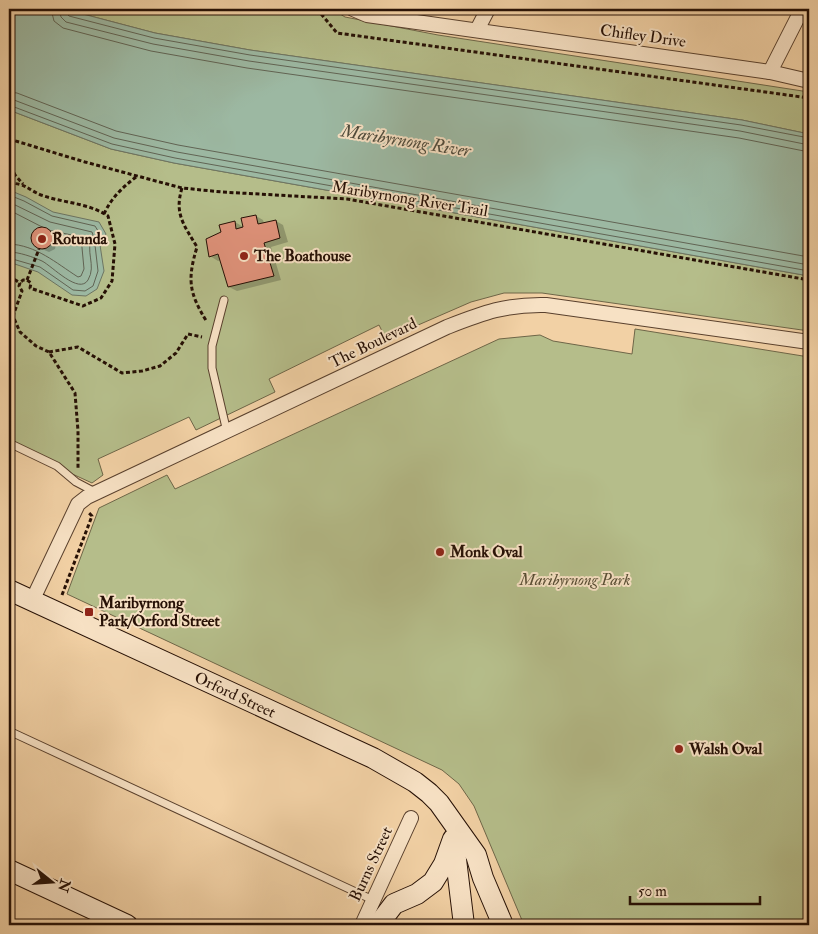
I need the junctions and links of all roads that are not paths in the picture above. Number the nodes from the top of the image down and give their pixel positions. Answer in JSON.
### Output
{"nodes":[{"id":1,"x":353,"y":9,"type":"edge"},
{"id":2,"x":488,"y":9,"type":"edge"},
{"id":3,"x":802,"y":9,"type":"edge"},
{"id":4,"x":477,"y":30,"type":"junction"},
{"id":5,"x":770,"y":72,"type":"junction"},
{"id":6,"x":809,"y":81,"type":"edge"},
{"id":7,"x":224,"y":300,"type":"dead end"},
{"id":8,"x":809,"y":342,"type":"edge"},
{"id":9,"x":227,"y":432,"type":"junction"},
{"id":10,"x":9,"y":443,"type":"edge"},
{"id":11,"x":97,"y":493,"type":"junction"},
{"id":12,"x":9,"y":590,"type":"edge"},
{"id":13,"x":36,"y":593,"type":"junction"},
{"id":14,"x":9,"y":731,"type":"edge"},
{"id":15,"x":411,"y":818,"type":"dead end"},
{"id":16,"x":448,"y":818,"type":"junction"},
{"id":17,"x":453,"y":839,"type":"junction"},
{"id":18,"x":9,"y":870,"type":"edge"},
{"id":19,"x":373,"y":900,"type":"junction"},
{"id":20,"x":498,"y":920,"type":"edge"},
{"id":21,"x":127,"y":925,"type":"edge"},
{"id":22,"x":362,"y":925,"type":"edge"},
{"id":23,"x":378,"y":925,"type":"edge"},
{"id":24,"x":464,"y":925,"type":"edge"}],
"edges":[{"from":1,"to":4,"type":"street","name":"Chifley Drive"},
{"from":2,"to":4,"type":"street"},
{"from":3,"to":5,"type":"street"},
{"from":4,"to":5,"type":"street","name":"Chifley Drive"},
{"from":5,"to":6,"type":"street","name":"Chifley Drive"},
{"from":7,"to":9,"type":"lane"},
{"from":8,"to":9,"type":"street","name":"The Boulevard"},
{"from":9,"to":11,"type":"street","name":"The Boulevard"},
{"from":10,"to":11,"type":"lane"},
{"from":11,"to":13,"type":"street","name":"The Boulevard"},
{"from":12,"to":13,"type":"main road","name":"Orford Street"},
{"from":13,"to":16,"type":"main road","name":"Orford Street"},
{"from":14,"to":19,"type":"lane"},
{"from":15,"to":19,"type":"street","name":"Burns Street"},
{"from":16,"to":17,"type":"main road","name":"Orford Street"},
{"from":16,"to":20,"type":"main road","name":"Orford Street"},
{"from":17,"to":23,"type":"main road"},
{"from":17,"to":24,"type":"main road","name":"Orford Street"},
{"from":18,"to":21,"type":"main road"},
{"from":19,"to":22,"type":"street","name":"Burns Street"}]}
